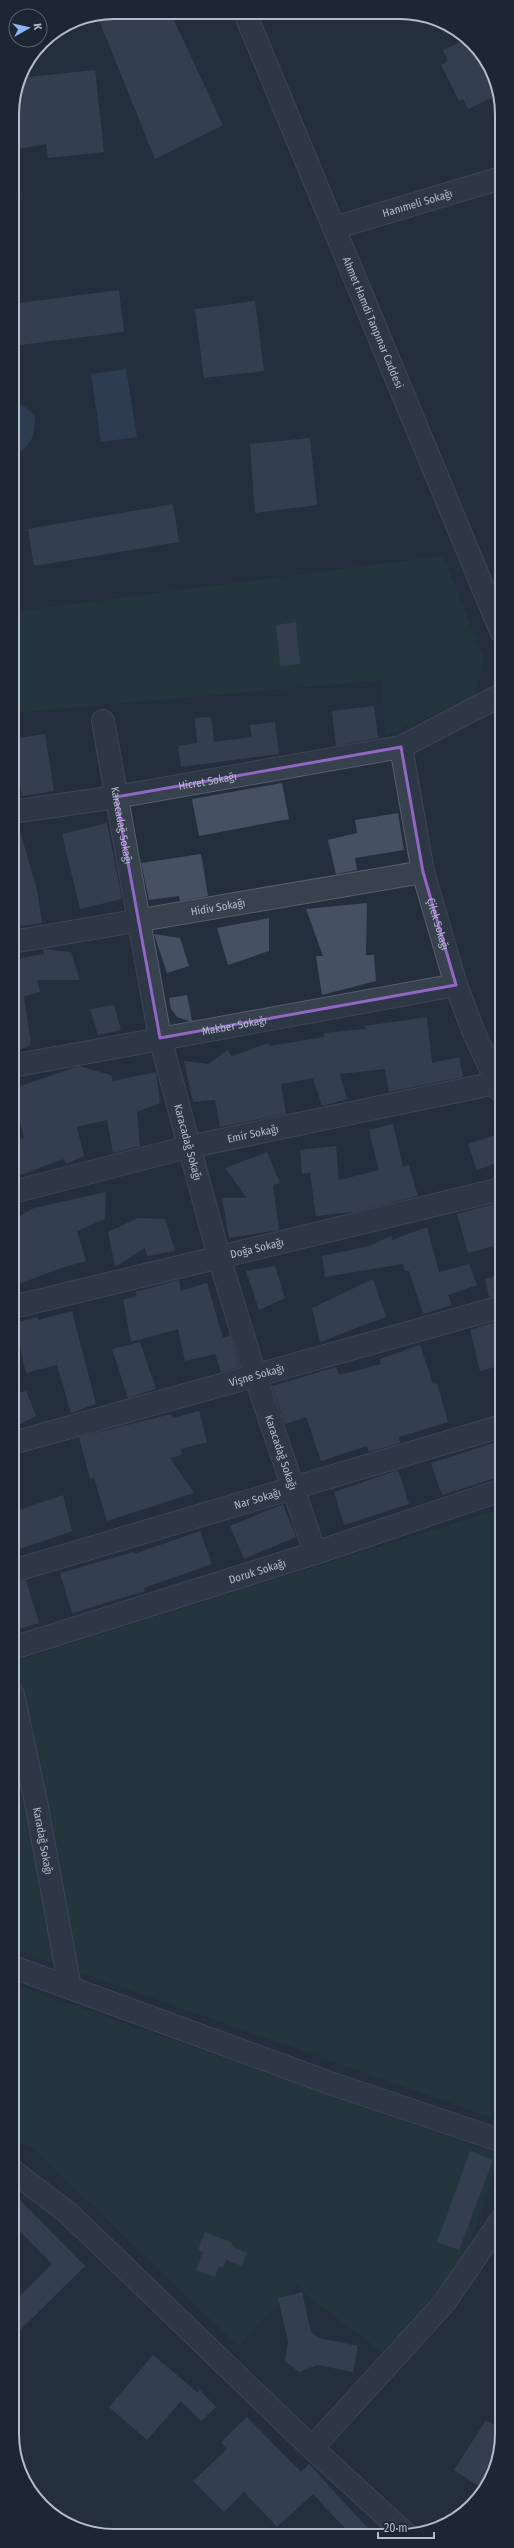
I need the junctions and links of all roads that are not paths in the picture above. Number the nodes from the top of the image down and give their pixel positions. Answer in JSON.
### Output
{"nodes":[{"id":1,"x":247,"y":19,"type":"edge"},
{"id":2,"x":495,"y":180,"type":"edge"},
{"id":3,"x":334,"y":228,"type":"junction"},
{"id":4,"x":495,"y":617,"type":"edge"},
{"id":5,"x":495,"y":698,"type":"edge"},
{"id":6,"x":103,"y":721,"type":"dead end"},
{"id":7,"x":401,"y":747,"type":"junction"},
{"id":8,"x":116,"y":797,"type":"junction"},
{"id":9,"x":19,"y":811,"type":"edge"},
{"id":10,"x":424,"y":872,"type":"junction"},
{"id":11,"x":138,"y":920,"type":"junction"},
{"id":12,"x":19,"y":941,"type":"edge"},
{"id":13,"x":456,"y":985,"type":"junction"},
{"id":14,"x":160,"y":1038,"type":"junction"},
{"id":15,"x":19,"y":1065,"type":"edge"},
{"id":16,"x":495,"y":1078,"type":"edge"},
{"id":17,"x":495,"y":1088,"type":"edge"},
{"id":18,"x":188,"y":1147,"type":"junction"},
{"id":19,"x":19,"y":1190,"type":"edge"},
{"id":20,"x":495,"y":1190,"type":"edge"},
{"id":21,"x":219,"y":1257,"type":"junction"},
{"id":22,"x":19,"y":1305,"type":"edge"},
{"id":23,"x":495,"y":1309,"type":"edge"},
{"id":24,"x":255,"y":1375,"type":"junction"},
{"id":25,"x":495,"y":1428,"type":"edge"},
{"id":26,"x":19,"y":1441,"type":"edge"},
{"id":27,"x":293,"y":1488,"type":"junction"},
{"id":28,"x":495,"y":1492,"type":"edge"},
{"id":29,"x":315,"y":1553,"type":"junction"},
{"id":30,"x":19,"y":1568,"type":"edge"},
{"id":31,"x":19,"y":1646,"type":"edge"},
{"id":32,"x":19,"y":1723,"type":"edge"},
{"id":33,"x":19,"y":1970,"type":"edge"},
{"id":34,"x":70,"y":1988,"type":"junction"},
{"id":35,"x":495,"y":2139,"type":"edge"},
{"id":36,"x":19,"y":2176,"type":"edge"},
{"id":37,"x":495,"y":2229,"type":"edge"},
{"id":38,"x":312,"y":2448,"type":"junction"},
{"id":39,"x":400,"y":2529,"type":"edge"}],
"edges":[{"from":1,"to":3,"type":"street","name":"Ahmet Hamdi Tanpınar Caddesi"},
{"from":2,"to":3,"type":"street","name":"Hanımeli Sokağı"},
{"from":3,"to":4,"type":"street","name":"Ahmet Hamdi Tanpınar Caddesi"},
{"from":5,"to":7,"type":"street","name":"Hicret Sokağı"},
{"from":6,"to":8,"type":"street","name":"Karacadağ Sokağı"},
{"from":7,"to":8,"type":"street","name":"Hicret Sokağı"},
{"from":7,"to":10,"type":"street","name":"Çilek Sokağı"},
{"from":8,"to":9,"type":"street","name":"Hicret Sokağı"},
{"from":8,"to":11,"type":"street","name":"Karacadağ Sokağı"},
{"from":10,"to":11,"type":"street","name":"Hidiv Sokağı"},
{"from":10,"to":13,"type":"street","name":"Çilek Sokağı"},
{"from":11,"to":12,"type":"street","name":"Hidiv Sokağı"},
{"from":11,"to":14,"type":"street","name":"Karacadağ Sokağı"},
{"from":13,"to":14,"type":"street","name":"Makber Sokağı"},
{"from":13,"to":16,"type":"street","name":"Çilek Sokağı"},
{"from":14,"to":15,"type":"street","name":"Makber Sokağı"},
{"from":14,"to":18,"type":"street","name":"Karacadağ Sokağı"},
{"from":17,"to":18,"type":"street","name":"Emir Sokağı"},
{"from":18,"to":19,"type":"street","name":"Emir Sokağı"},
{"from":18,"to":21,"type":"street","name":"Karacadağ Sokağı"},
{"from":20,"to":21,"type":"street","name":"Doğa Sokağı"},
{"from":21,"to":22,"type":"street","name":"Doğa Sokağı"},
{"from":21,"to":24,"type":"street","name":"Karacadağ Sokağı"},
{"from":23,"to":24,"type":"street","name":"Vişne Sokağı"},
{"from":24,"to":26,"type":"street","name":"Vişne Sokağı"},
{"from":24,"to":27,"type":"street","name":"Karacadağ Sokağı"},
{"from":25,"to":27,"type":"street","name":"Nar Sokağı"},
{"from":27,"to":29,"type":"street","name":"Karacadağ Sokağı"},
{"from":27,"to":30,"type":"street","name":"Nar Sokağı"},
{"from":28,"to":29,"type":"street","name":"Doruk Sokağı"},
{"from":29,"to":31,"type":"street","name":"Doruk Sokağı"},
{"from":32,"to":34,"type":"street","name":"Karadağ Sokağı"},
{"from":33,"to":34,"type":"street"},
{"from":34,"to":35,"type":"street"},
{"from":36,"to":38,"type":"street"},
{"from":37,"to":38,"type":"street"},
{"from":38,"to":39,"type":"street"}]}
